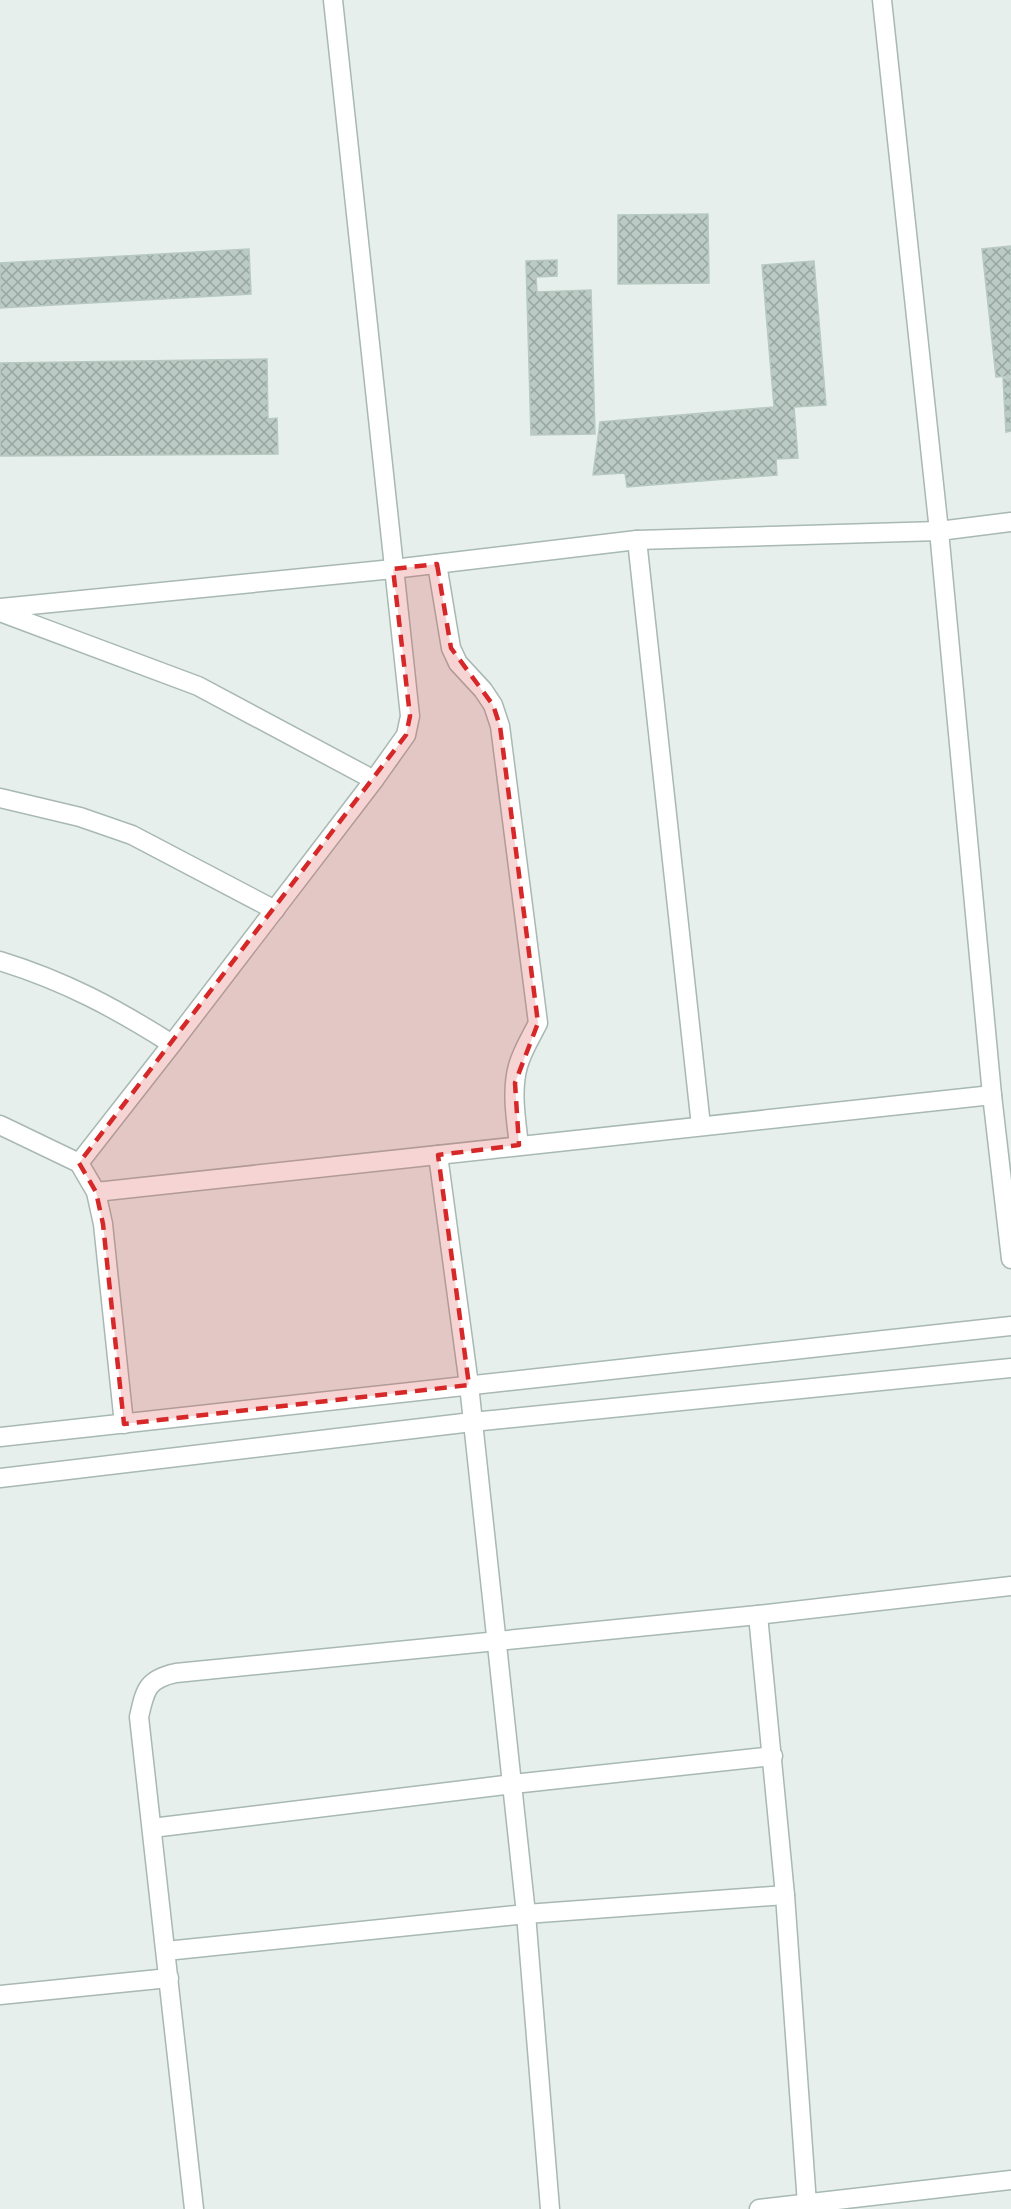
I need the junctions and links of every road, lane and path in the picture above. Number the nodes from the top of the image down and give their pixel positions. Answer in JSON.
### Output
{"nodes":[{"id":1,"x":333,"y":0,"type":"edge"},
{"id":2,"x":882,"y":0,"type":"edge"},
{"id":3,"x":1011,"y":522,"type":"edge"},
{"id":4,"x":939,"y":531,"type":"junction"},
{"id":5,"x":637,"y":540,"type":"junction"},
{"id":6,"x":437,"y":564,"type":"junction"},
{"id":7,"x":393,"y":569,"type":"junction"},
{"id":8,"x":0,"y":610,"type":"edge"},
{"id":9,"x":374,"y":780,"type":"junction"},
{"id":10,"x":0,"y":798,"type":"edge"},
{"id":11,"x":275,"y":910,"type":"junction"},
{"id":12,"x":0,"y":961,"type":"edge"},
{"id":13,"x":172,"y":1044,"type":"junction"},
{"id":14,"x":992,"y":1095,"type":"junction"},
{"id":15,"x":0,"y":1125,"type":"edge"},
{"id":16,"x":701,"y":1126,"type":"junction"},
{"id":17,"x":519,"y":1145,"type":"junction"},
{"id":18,"x":438,"y":1155,"type":"junction"},
{"id":19,"x":79,"y":1163,"type":"junction"},
{"id":20,"x":96,"y":1192,"type":"junction"},
{"id":21,"x":1010,"y":1239,"type":"edge"},
{"id":22,"x":1011,"y":1259,"type":"edge"},
{"id":23,"x":1011,"y":1326,"type":"edge"},
{"id":24,"x":1011,"y":1368,"type":"edge"},
{"id":25,"x":469,"y":1385,"type":"junction"},
{"id":26,"x":472,"y":1422,"type":"junction"},
{"id":27,"x":124,"y":1424,"type":"junction"},
{"id":28,"x":0,"y":1437,"type":"edge"},
{"id":29,"x":0,"y":1478,"type":"edge"},
{"id":30,"x":1011,"y":1586,"type":"edge"},
{"id":31,"x":758,"y":1615,"type":"junction"},
{"id":32,"x":496,"y":1641,"type":"junction"},
{"id":33,"x":773,"y":1756,"type":"junction"},
{"id":34,"x":513,"y":1784,"type":"junction"},
{"id":35,"x":152,"y":1828,"type":"junction"},
{"id":36,"x":785,"y":1895,"type":"junction"},
{"id":37,"x":526,"y":1914,"type":"junction"},
{"id":38,"x":166,"y":1951,"type":"junction"},
{"id":39,"x":169,"y":1978,"type":"junction"},
{"id":40,"x":0,"y":1995,"type":"edge"},
{"id":41,"x":1011,"y":2180,"type":"edge"},
{"id":42,"x":880,"y":2202,"type":"edge"},
{"id":43,"x":807,"y":2204,"type":"junction"},
{"id":44,"x":194,"y":2209,"type":"edge"},
{"id":45,"x":550,"y":2209,"type":"edge"},
{"id":46,"x":759,"y":2209,"type":"edge"}],
"edges":[{"from":1,"to":7,"type":"street"},
{"from":2,"to":4,"type":"street"},
{"from":3,"to":4,"type":"street"},
{"from":4,"to":5,"type":"street"},
{"from":4,"to":14,"type":"street"},
{"from":5,"to":6,"type":"street"},
{"from":5,"to":16,"type":"street"},
{"from":6,"to":7,"type":"street"},
{"from":6,"to":17,"type":"street"},
{"from":7,"to":8,"type":"street"},
{"from":7,"to":9,"type":"street"},
{"from":8,"to":9,"type":"street"},
{"from":9,"to":11,"type":"street"},
{"from":10,"to":11,"type":"street"},
{"from":11,"to":13,"type":"street"},
{"from":12,"to":13,"type":"street"},
{"from":13,"to":19,"type":"street"},
{"from":14,"to":16,"type":"street"},
{"from":14,"to":21,"type":"street"},
{"from":15,"to":19,"type":"street"},
{"from":16,"to":17,"type":"street"},
{"from":17,"to":18,"type":"street"},
{"from":18,"to":20,"type":"street"},
{"from":18,"to":25,"type":"street"},
{"from":19,"to":20,"type":"street"},
{"from":20,"to":27,"type":"street"},
{"from":21,"to":22,"type":"street"},
{"from":23,"to":25,"type":"street"},
{"from":24,"to":26,"type":"street"},
{"from":25,"to":26,"type":"street"},
{"from":25,"to":27,"type":"street"},
{"from":26,"to":29,"type":"street"},
{"from":26,"to":32,"type":"street"},
{"from":27,"to":28,"type":"street"},
{"from":30,"to":31,"type":"street"},
{"from":31,"to":32,"type":"street"},
{"from":31,"to":33,"type":"street"},
{"from":32,"to":34,"type":"street"},
{"from":32,"to":35,"type":"street"},
{"from":33,"to":34,"type":"street"},
{"from":33,"to":36,"type":"street"},
{"from":34,"to":35,"type":"street"},
{"from":34,"to":37,"type":"street"},
{"from":35,"to":38,"type":"street"},
{"from":36,"to":37,"type":"street"},
{"from":36,"to":43,"type":"street"},
{"from":37,"to":38,"type":"street"},
{"from":37,"to":45,"type":"street"},
{"from":38,"to":39,"type":"street"},
{"from":39,"to":40,"type":"street"},
{"from":39,"to":44,"type":"street"},
{"from":41,"to":42,"type":"street"},
{"from":42,"to":43,"type":"street"},
{"from":43,"to":46,"type":"street"}]}
